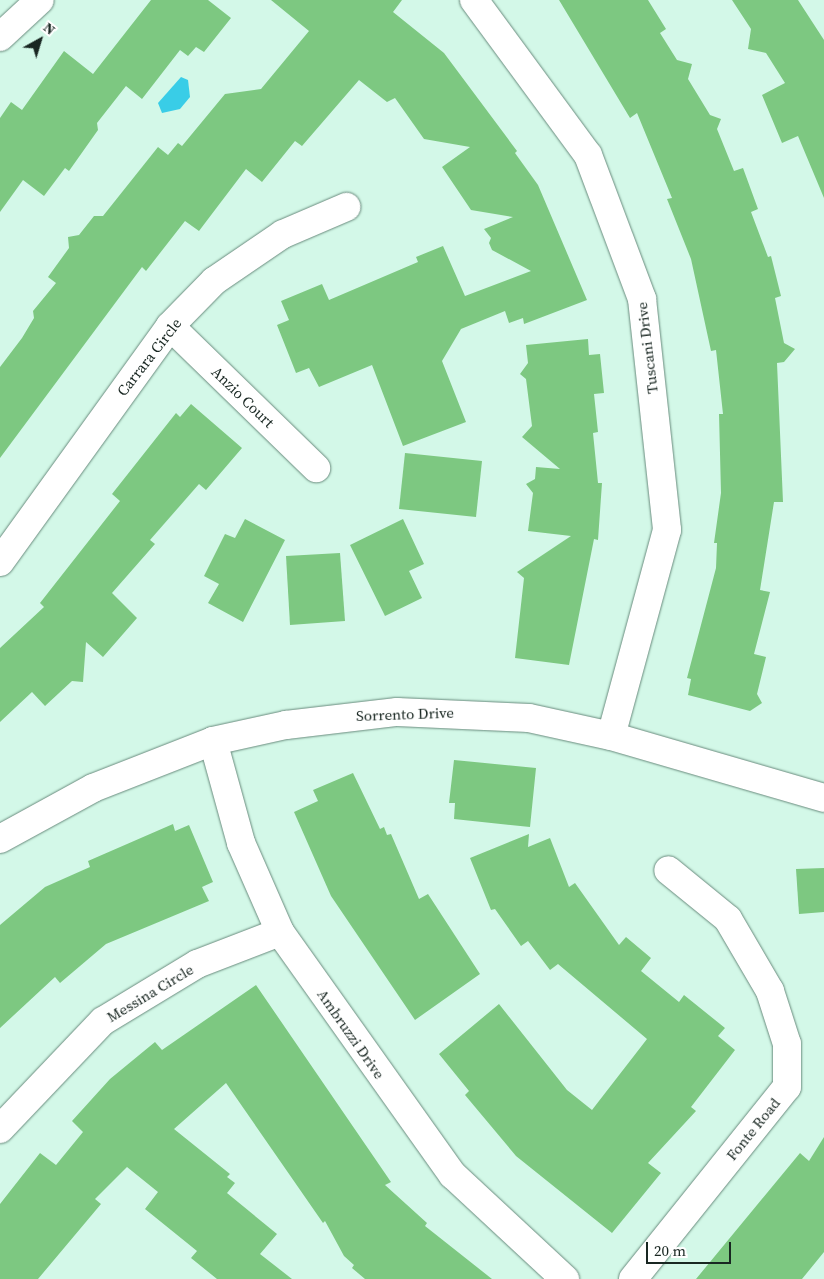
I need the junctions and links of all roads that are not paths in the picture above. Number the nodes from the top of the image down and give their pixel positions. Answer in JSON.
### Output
{"nodes":[{"id":1,"x":40,"y":0,"type":"edge"},
{"id":2,"x":474,"y":0,"type":"edge"},
{"id":3,"x":0,"y":37,"type":"edge"},
{"id":4,"x":346,"y":207,"type":"dead end"},
{"id":5,"x":170,"y":326,"type":"junction"},
{"id":6,"x":316,"y":468,"type":"dead end"},
{"id":7,"x":0,"y":562,"type":"edge"},
{"id":8,"x":611,"y":736,"type":"junction"},
{"id":9,"x":213,"y":741,"type":"junction"},
{"id":10,"x":824,"y":798,"type":"edge"},
{"id":11,"x":0,"y":839,"type":"edge"},
{"id":12,"x":668,"y":870,"type":"dead end"},
{"id":13,"x":280,"y":932,"type":"junction"},
{"id":14,"x":0,"y":1129,"type":"edge"},
{"id":15,"x":565,"y":1279,"type":"edge"},
{"id":16,"x":633,"y":1279,"type":"edge"}],
"edges":[{"from":1,"to":3,"type":"street"},
{"from":2,"to":8,"type":"street","name":"Tuscani Drive"},
{"from":4,"to":5,"type":"street","name":"Carrara Circle"},
{"from":5,"to":6,"type":"street","name":"Anzio Court"},
{"from":5,"to":7,"type":"street","name":"Carrara Circle"},
{"from":8,"to":9,"type":"street","name":"Sorrento Drive"},
{"from":8,"to":10,"type":"street","name":"Sorrento Drive"},
{"from":9,"to":11,"type":"street","name":"Sorrento Drive"},
{"from":9,"to":13,"type":"street","name":"Ambruzzi Drive"},
{"from":12,"to":16,"type":"street","name":"Fonte Road"},
{"from":13,"to":14,"type":"street","name":"Messina Circle"},
{"from":13,"to":15,"type":"street","name":"Ambruzzi Drive"}]}
